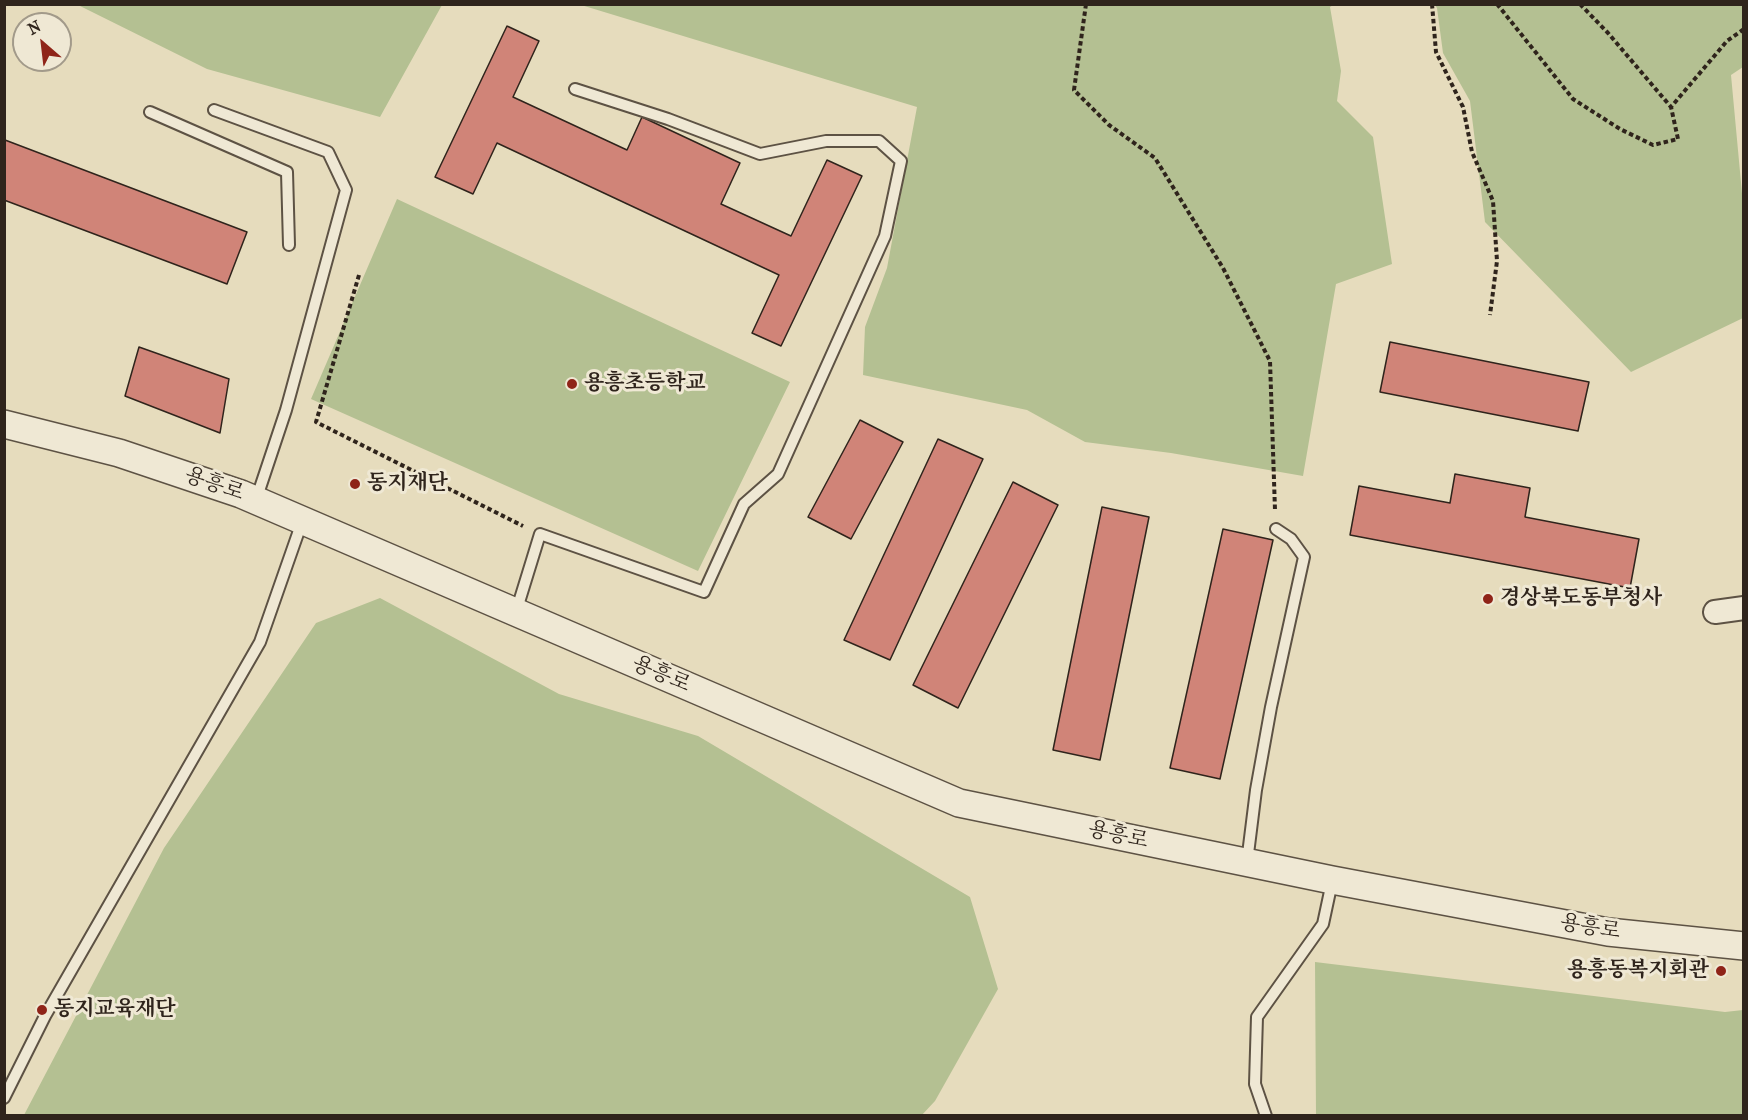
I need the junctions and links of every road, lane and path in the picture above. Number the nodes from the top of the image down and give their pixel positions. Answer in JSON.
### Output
{"nodes":[{"id":1,"x":1086,"y":4,"type":"edge"},
{"id":2,"x":1432,"y":4,"type":"edge"},
{"id":3,"x":1497,"y":4,"type":"edge"},
{"id":4,"x":1580,"y":4,"type":"edge"},
{"id":5,"x":1743,"y":29,"type":"edge"},
{"id":6,"x":574,"y":89,"type":"dead end"},
{"id":7,"x":1671,"y":107,"type":"junction"},
{"id":8,"x":214,"y":110,"type":"dead end"},
{"id":9,"x":150,"y":112,"type":"dead end"},
{"id":10,"x":289,"y":245,"type":"dead end"},
{"id":11,"x":359,"y":274,"type":"dead end"},
{"id":12,"x":1490,"y":315,"type":"dead end"},
{"id":13,"x":4,"y":424,"type":"edge"},
{"id":14,"x":256,"y":500,"type":"junction"},
{"id":15,"x":303,"y":521,"type":"junction"},
{"id":16,"x":1276,"y":529,"type":"joint"},
{"id":17,"x":540,"y":534,"type":"junction"},
{"id":18,"x":1743,"y":608,"type":"edge"},
{"id":19,"x":1715,"y":612,"type":"dead end"},
{"id":20,"x":516,"y":613,"type":"junction"},
{"id":21,"x":1246,"y":863,"type":"junction"},
{"id":22,"x":1332,"y":880,"type":"junction"},
{"id":23,"x":1743,"y":946,"type":"edge"},
{"id":24,"x":4,"y":1098,"type":"edge"},
{"id":25,"x":1266,"y":1116,"type":"edge"}],
"edges":[{"from":1,"to":16,"type":"path"},
{"from":2,"to":12,"type":"path"},
{"from":3,"to":7,"type":"path"},
{"from":4,"to":7,"type":"path"},
{"from":5,"to":7,"type":"path"},
{"from":6,"to":17,"type":"lane"},
{"from":8,"to":14,"type":"lane"},
{"from":9,"to":10,"type":"lane"},
{"from":11,"to":17,"type":"path"},
{"from":13,"to":14,"type":"street","name":"용흥로"},
{"from":14,"to":15,"type":"street","name":"용흥로"},
{"from":15,"to":20,"type":"street","name":"용흥로"},
{"from":15,"to":24,"type":"lane"},
{"from":16,"to":21,"type":"lane"},
{"from":17,"to":20,"type":"lane"},
{"from":18,"to":19,"type":"street"},
{"from":20,"to":21,"type":"street","name":"용흥로"},
{"from":21,"to":22,"type":"street","name":"용흥로"},
{"from":22,"to":23,"type":"street","name":"용흥로"},
{"from":22,"to":25,"type":"lane"}]}
